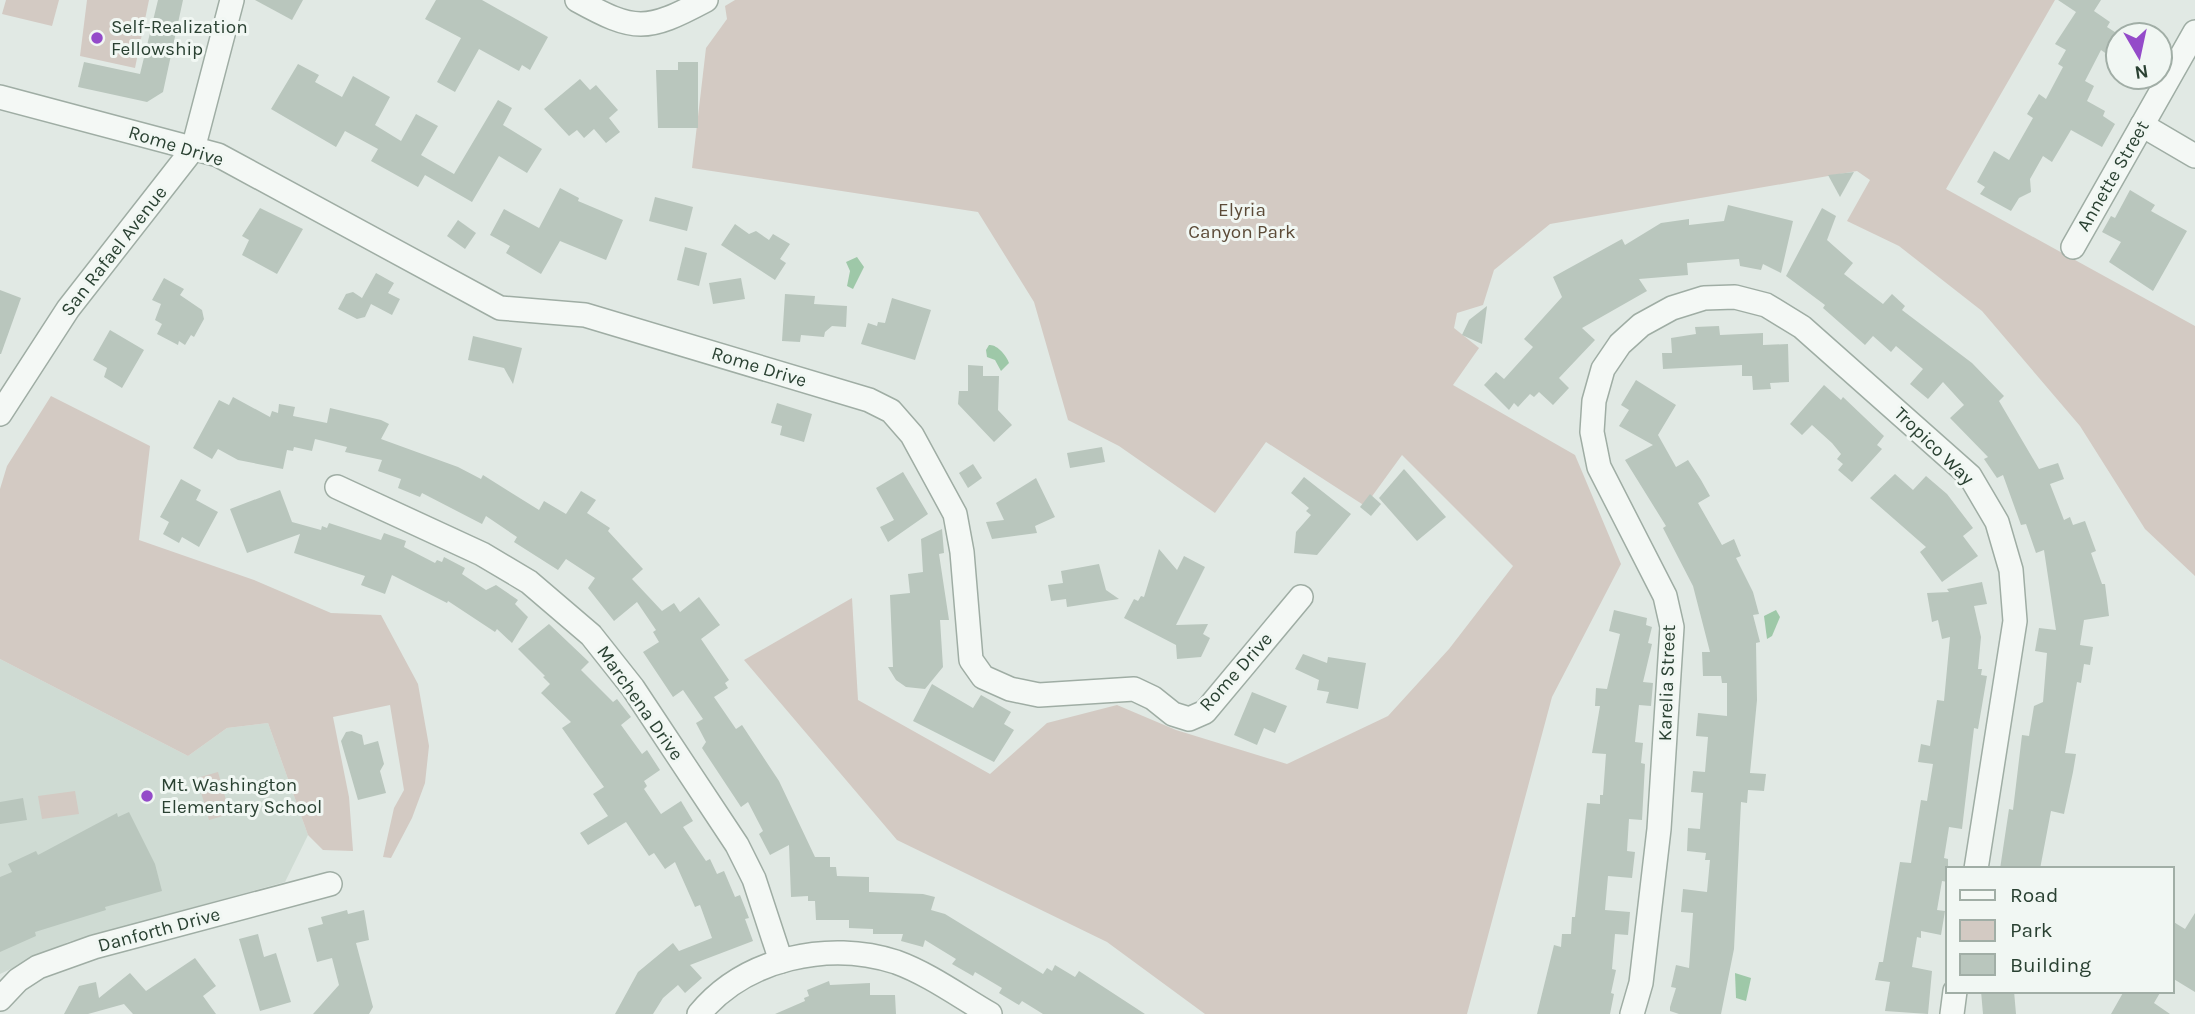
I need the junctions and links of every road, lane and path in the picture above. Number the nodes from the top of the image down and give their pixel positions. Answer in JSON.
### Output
{"nodes":[{"id":1,"x":232,"y":0,"type":"edge"},
{"id":2,"x":576,"y":0,"type":"edge"},
{"id":3,"x":706,"y":0,"type":"edge"},
{"id":4,"x":2195,"y":32,"type":"edge"},
{"id":5,"x":0,"y":97,"type":"edge"},
{"id":6,"x":2142,"y":125,"type":"junction"},
{"id":7,"x":193,"y":149,"type":"junction"},
{"id":8,"x":2195,"y":156,"type":"edge"},
{"id":9,"x":2073,"y":247,"type":"dead end"},
{"id":10,"x":1603,"y":369,"type":"joint"},
{"id":11,"x":0,"y":414,"type":"edge"},
{"id":12,"x":337,"y":487,"type":"dead end"},
{"id":13,"x":1301,"y":597,"type":"dead end"},
{"id":14,"x":1976,"y":867,"type":"edge"},
{"id":15,"x":330,"y":884,"type":"dead end"},
{"id":16,"x":781,"y":961,"type":"junction"},
{"id":17,"x":1955,"y":993,"type":"edge"},
{"id":18,"x":0,"y":999,"type":"edge"},
{"id":19,"x":699,"y":1014,"type":"edge"},
{"id":20,"x":990,"y":1014,"type":"edge"},
{"id":21,"x":1632,"y":1014,"type":"edge"},
{"id":22,"x":1952,"y":1014,"type":"edge"}],
"edges":[{"from":1,"to":7,"type":"street","name":"San Rafael Avenue"},
{"from":2,"to":3,"type":"street"},
{"from":4,"to":6,"type":"street","name":"Annette Street"},
{"from":5,"to":7,"type":"street","name":"Rome Drive"},
{"from":6,"to":8,"type":"street"},
{"from":6,"to":9,"type":"street","name":"Annette Street"},
{"from":7,"to":11,"type":"street","name":"San Rafael Avenue"},
{"from":7,"to":13,"type":"street","name":"Rome Drive"},
{"from":10,"to":14,"type":"street","name":"Tropico Way"},
{"from":10,"to":21,"type":"street","name":"Karelia Street"},
{"from":12,"to":16,"type":"street","name":"Marchena Drive"},
{"from":15,"to":18,"type":"street","name":"Danforth Drive"},
{"from":16,"to":19,"type":"street"},
{"from":16,"to":20,"type":"street"},
{"from":17,"to":22,"type":"street"}]}
